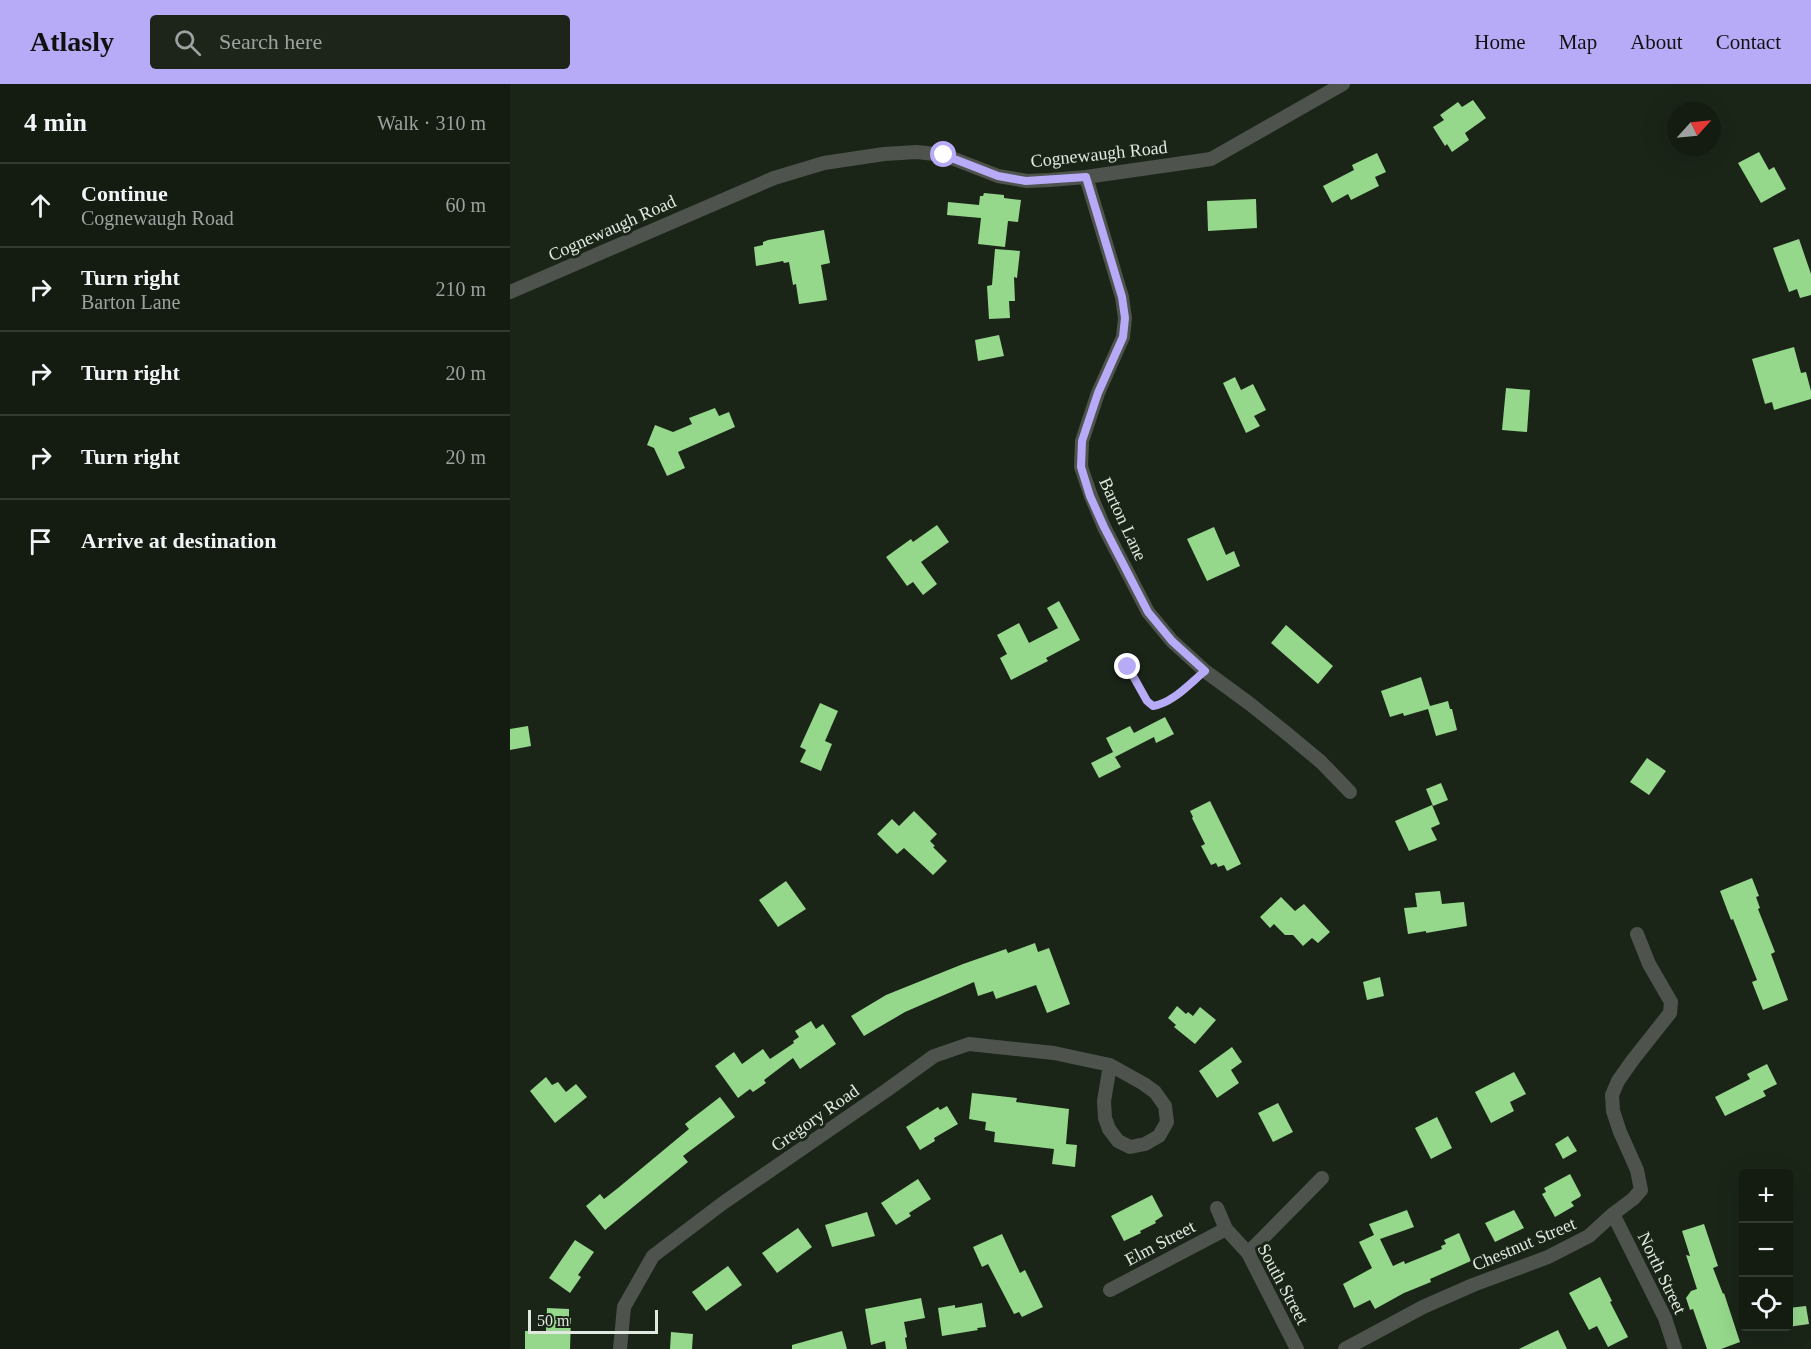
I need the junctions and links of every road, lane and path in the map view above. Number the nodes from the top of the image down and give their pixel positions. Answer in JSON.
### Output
{"nodes":[{"id":1,"x":1343,"y":84,"type":"edge"},
{"id":2,"x":1086,"y":177,"type":"junction"},
{"id":3,"x":510,"y":292,"type":"edge"},
{"id":4,"x":1128,"y":667,"type":"dead end"},
{"id":5,"x":1205,"y":671,"type":"junction"},
{"id":6,"x":1350,"y":792,"type":"dead end"},
{"id":7,"x":1637,"y":934,"type":"dead end"},
{"id":8,"x":1110,"y":1065,"type":"junction"},
{"id":9,"x":1322,"y":1178,"type":"dead end"},
{"id":10,"x":1217,"y":1208,"type":"dead end"},
{"id":11,"x":1613,"y":1214,"type":"junction"},
{"id":12,"x":1226,"y":1229,"type":"junction"},
{"id":13,"x":1248,"y":1253,"type":"junction"},
{"id":14,"x":1110,"y":1290,"type":"dead end"},
{"id":15,"x":620,"y":1349,"type":"edge"},
{"id":16,"x":1297,"y":1349,"type":"edge"},
{"id":17,"x":1345,"y":1349,"type":"edge"},
{"id":18,"x":1675,"y":1349,"type":"edge"}],
"edges":[{"from":1,"to":2,"type":"street","name":"Cognewaugh Road"},
{"from":2,"to":3,"type":"street","name":"Cognewaugh Road"},
{"from":2,"to":5,"type":"street","name":"Barton Lane"},
{"from":4,"to":5,"type":"lane"},
{"from":5,"to":6,"type":"street","name":"Barton Lane"},
{"from":7,"to":11,"type":"street","name":"Chestnut Street"},
{"from":8,"to":8,"type":"street","name":"Gregory Road"},
{"from":8,"to":15,"type":"street","name":"Gregory Road"},
{"from":9,"to":13,"type":"street"},
{"from":10,"to":12,"type":"street","name":"South Street"},
{"from":11,"to":17,"type":"street","name":"Chestnut Street"},
{"from":11,"to":18,"type":"street","name":"North Street"},
{"from":12,"to":13,"type":"street","name":"South Street"},
{"from":12,"to":14,"type":"street","name":"Elm Street"},
{"from":13,"to":16,"type":"street","name":"South Street"}]}
